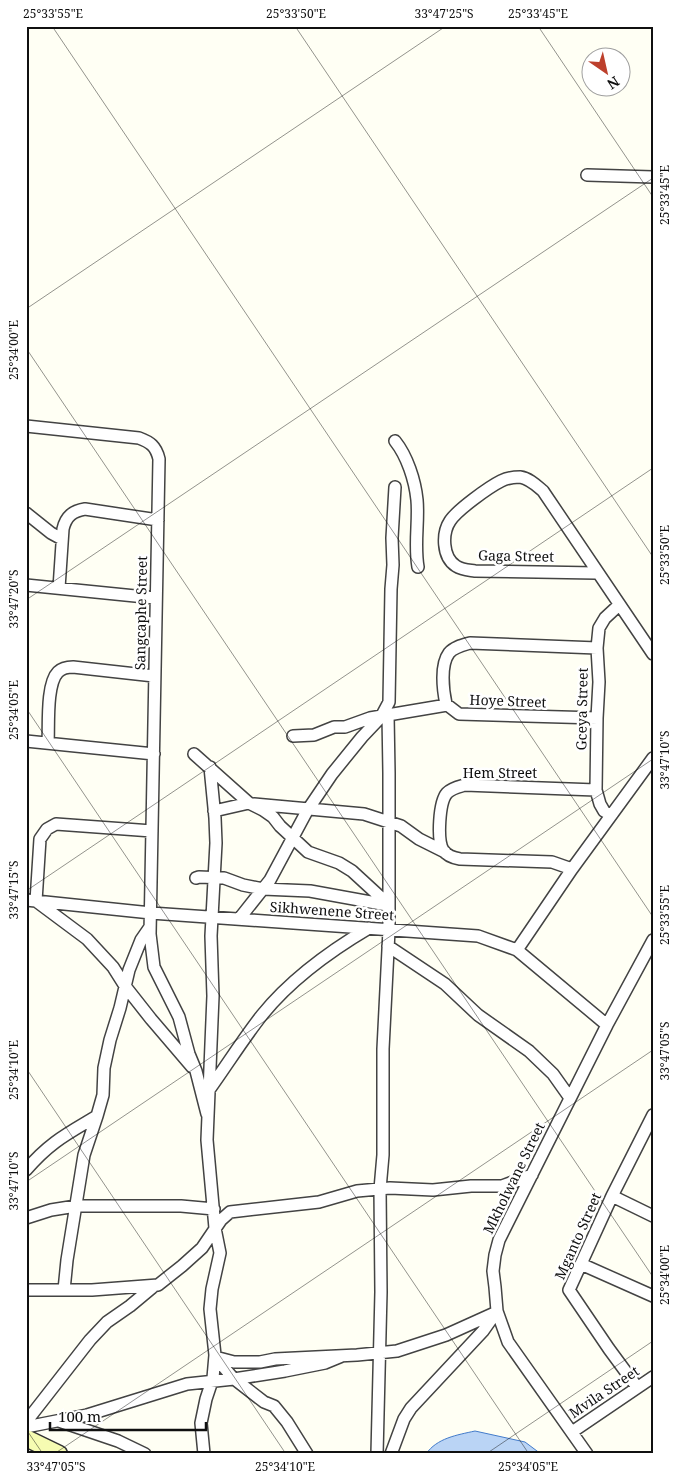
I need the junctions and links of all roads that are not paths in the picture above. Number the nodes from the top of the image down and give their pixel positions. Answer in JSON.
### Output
{"nodes":[{"id":1,"x":587,"y":175,"type":"dead end"},
{"id":2,"x":653,"y":177,"type":"edge"},
{"id":3,"x":26,"y":426,"type":"edge"},
{"id":4,"x":395,"y":441,"type":"dead end"},
{"id":5,"x":395,"y":487,"type":"dead end"},
{"id":6,"x":26,"y":513,"type":"edge"},
{"id":7,"x":158,"y":520,"type":"junction"},
{"id":8,"x":62,"y":539,"type":"junction"},
{"id":9,"x":418,"y":566,"type":"dead end"},
{"id":10,"x":596,"y":573,"type":"junction"},
{"id":11,"x":26,"y":585,"type":"edge"},
{"id":12,"x":59,"y":588,"type":"junction"},
{"id":13,"x":156,"y":598,"type":"junction"},
{"id":14,"x":618,"y":605,"type":"junction"},
{"id":15,"x":597,"y":648,"type":"junction"},
{"id":16,"x":653,"y":654,"type":"edge"},
{"id":17,"x":154,"y":676,"type":"junction"},
{"id":18,"x":447,"y":705,"type":"junction"},
{"id":19,"x":384,"y":716,"type":"junction"},
{"id":20,"x":597,"y":718,"type":"junction"},
{"id":21,"x":293,"y":736,"type":"dead end"},
{"id":22,"x":26,"y":741,"type":"edge"},
{"id":23,"x":48,"y":743,"type":"junction"},
{"id":24,"x":154,"y":754,"type":"junction"},
{"id":25,"x":194,"y":754,"type":"dead end"},
{"id":26,"x":653,"y":758,"type":"edge"},
{"id":27,"x":210,"y":767,"type":"junction"},
{"id":28,"x":596,"y":790,"type":"junction"},
{"id":29,"x":250,"y":803,"type":"junction"},
{"id":30,"x":308,"y":810,"type":"junction"},
{"id":31,"x":214,"y":811,"type":"junction"},
{"id":32,"x":611,"y":816,"type":"junction"},
{"id":33,"x":388,"y":822,"type":"junction"},
{"id":34,"x":152,"y":831,"type":"junction"},
{"id":35,"x":291,"y":837,"type":"junction"},
{"id":36,"x":445,"y":852,"type":"junction"},
{"id":37,"x":572,"y":868,"type":"junction"},
{"id":38,"x":214,"y":877,"type":"junction"},
{"id":39,"x":196,"y":878,"type":"dead end"},
{"id":40,"x":263,"y":889,"type":"junction"},
{"id":41,"x":31,"y":901,"type":"edge"},
{"id":42,"x":389,"y":905,"type":"junction"},
{"id":43,"x":151,"y":913,"type":"junction"},
{"id":44,"x":212,"y":917,"type":"junction"},
{"id":45,"x":239,"y":919,"type":"junction"},
{"id":46,"x":150,"y":927,"type":"junction"},
{"id":47,"x":369,"y":928,"type":"junction"},
{"id":48,"x":389,"y":930,"type":"junction"},
{"id":49,"x":653,"y":940,"type":"edge"},
{"id":50,"x":388,"y":946,"type":"junction"},
{"id":51,"x":516,"y":950,"type":"junction"},
{"id":52,"x":125,"y":986,"type":"junction"},
{"id":53,"x":607,"y":1025,"type":"junction"},
{"id":54,"x":196,"y":1071,"type":"junction"},
{"id":55,"x":209,"y":1090,"type":"junction"},
{"id":56,"x":570,"y":1098,"type":"junction"},
{"id":57,"x":207,"y":1114,"type":"junction"},
{"id":58,"x":653,"y":1115,"type":"edge"},
{"id":59,"x":97,"y":1116,"type":"junction"},
{"id":60,"x":649,"y":1132,"type":"edge"},
{"id":61,"x":26,"y":1170,"type":"edge"},
{"id":62,"x":532,"y":1175,"type":"junction"},
{"id":63,"x":502,"y":1186,"type":"junction"},
{"id":64,"x":380,"y":1189,"type":"junction"},
{"id":65,"x":612,"y":1196,"type":"junction"},
{"id":66,"x":76,"y":1206,"type":"junction"},
{"id":67,"x":516,"y":1207,"type":"junction"},
{"id":68,"x":214,"y":1209,"type":"junction"},
{"id":69,"x":653,"y":1216,"type":"edge"},
{"id":70,"x":26,"y":1218,"type":"edge"},
{"id":71,"x":214,"y":1228,"type":"junction"},
{"id":72,"x":581,"y":1264,"type":"junction"},
{"id":73,"x":154,"y":1286,"type":"junction"},
{"id":74,"x":26,"y":1290,"type":"edge"},
{"id":75,"x":64,"y":1290,"type":"junction"},
{"id":76,"x":653,"y":1296,"type":"edge"},
{"id":77,"x":496,"y":1312,"type":"junction"},
{"id":78,"x":379,"y":1353,"type":"junction"},
{"id":79,"x":342,"y":1356,"type":"junction"},
{"id":80,"x":215,"y":1357,"type":"junction"},
{"id":81,"x":653,"y":1377,"type":"edge"},
{"id":82,"x":234,"y":1379,"type":"junction"},
{"id":83,"x":212,"y":1381,"type":"junction"},
{"id":84,"x":637,"y":1387,"type":"junction"},
{"id":85,"x":59,"y":1421,"type":"junction"},
{"id":86,"x":26,"y":1422,"type":"edge"},
{"id":87,"x":26,"y":1427,"type":"edge"},
{"id":88,"x":572,"y":1432,"type":"junction"},
{"id":89,"x":26,"y":1438,"type":"edge"},
{"id":90,"x":586,"y":1453,"type":"edge"},
{"id":91,"x":59,"y":1454,"type":"edge"},
{"id":92,"x":145,"y":1454,"type":"edge"},
{"id":93,"x":204,"y":1454,"type":"edge"},
{"id":94,"x":307,"y":1454,"type":"edge"},
{"id":95,"x":377,"y":1454,"type":"edge"},
{"id":96,"x":391,"y":1454,"type":"edge"}],
"edges":[{"from":1,"to":2,"type":"street"},
{"from":3,"to":7,"type":"street","name":"Sangcaphe Street"},
{"from":4,"to":9,"type":"street"},
{"from":5,"to":19,"type":"street"},
{"from":6,"to":8,"type":"street"},
{"from":7,"to":8,"type":"street"},
{"from":7,"to":13,"type":"street","name":"Sangcaphe Street"},
{"from":8,"to":12,"type":"street"},
{"from":10,"to":10,"type":"street","name":"Gaga Street"},
{"from":10,"to":14,"type":"street","name":"Gaga Street"},
{"from":11,"to":12,"type":"street"},
{"from":12,"to":13,"type":"street"},
{"from":13,"to":17,"type":"street","name":"Sangcaphe Street"},
{"from":14,"to":15,"type":"street","name":"Gceya Street"},
{"from":14,"to":16,"type":"street","name":"Gaga Street"},
{"from":15,"to":18,"type":"street"},
{"from":15,"to":20,"type":"street","name":"Gceya Street"},
{"from":17,"to":23,"type":"street"},
{"from":17,"to":24,"type":"street","name":"Sangcaphe Street"},
{"from":18,"to":19,"type":"street"},
{"from":18,"to":20,"type":"street","name":"Hoye Street"},
{"from":19,"to":21,"type":"street"},
{"from":19,"to":30,"type":"street"},
{"from":19,"to":33,"type":"street"},
{"from":20,"to":28,"type":"street","name":"Gceya Street"},
{"from":22,"to":23,"type":"street"},
{"from":23,"to":24,"type":"street"},
{"from":24,"to":34,"type":"street","name":"Sangcaphe Street"},
{"from":25,"to":27,"type":"street"},
{"from":26,"to":32,"type":"street"},
{"from":27,"to":29,"type":"street"},
{"from":27,"to":31,"type":"street"},
{"from":28,"to":32,"type":"street","name":"Gceya Street"},
{"from":28,"to":36,"type":"street","name":"Hem Street"},
{"from":29,"to":30,"type":"street"},
{"from":29,"to":31,"type":"street"},
{"from":29,"to":35,"type":"street"},
{"from":30,"to":33,"type":"street"},
{"from":30,"to":35,"type":"street"},
{"from":31,"to":38,"type":"street"},
{"from":32,"to":37,"type":"street"},
{"from":33,"to":36,"type":"street"},
{"from":33,"to":42,"type":"street"},
{"from":34,"to":41,"type":"street"},
{"from":34,"to":43,"type":"street","name":"Sangcaphe Street"},
{"from":35,"to":40,"type":"street"},
{"from":35,"to":42,"type":"street"},
{"from":36,"to":37,"type":"street"},
{"from":37,"to":51,"type":"street"},
{"from":38,"to":39,"type":"street"},
{"from":38,"to":40,"type":"street"},
{"from":38,"to":44,"type":"street"},
{"from":40,"to":42,"type":"street"},
{"from":40,"to":45,"type":"street"},
{"from":41,"to":43,"type":"street","name":"Sikhwenene Street"},
{"from":41,"to":52,"type":"street"},
{"from":42,"to":48,"type":"street"},
{"from":43,"to":44,"type":"street","name":"Sikhwenene Street"},
{"from":43,"to":46,"type":"street","name":"Sangcaphe Street"},
{"from":44,"to":45,"type":"street","name":"Sikhwenene Street"},
{"from":44,"to":55,"type":"street"},
{"from":45,"to":47,"type":"street","name":"Sikhwenene Street"},
{"from":46,"to":52,"type":"street"},
{"from":46,"to":54,"type":"street","name":"Sangcaphe Street"},
{"from":47,"to":48,"type":"street","name":"Sikhwenene Street"},
{"from":47,"to":55,"type":"street"},
{"from":48,"to":50,"type":"street"},
{"from":48,"to":51,"type":"street","name":"Sikhwenene Street"},
{"from":49,"to":53,"type":"street","name":"Mkholwane Street"},
{"from":50,"to":56,"type":"street"},
{"from":50,"to":64,"type":"street"},
{"from":51,"to":53,"type":"street","name":"Sikhwenene Street"},
{"from":52,"to":54,"type":"street"},
{"from":52,"to":59,"type":"street"},
{"from":53,"to":56,"type":"street","name":"Mkholwane Street"},
{"from":54,"to":57,"type":"street","name":"Sangcaphe Street"},
{"from":55,"to":57,"type":"street"},
{"from":56,"to":62,"type":"street","name":"Mkholwane Street"},
{"from":57,"to":68,"type":"street"},
{"from":58,"to":60,"type":"street","name":"Mganto Street"},
{"from":59,"to":61,"type":"street"},
{"from":59,"to":66,"type":"street"},
{"from":60,"to":65,"type":"street","name":"Mganto Street"},
{"from":62,"to":63,"type":"street"},
{"from":62,"to":67,"type":"street","name":"Mkholwane Street"},
{"from":63,"to":64,"type":"street"},
{"from":63,"to":67,"type":"street"},
{"from":64,"to":71,"type":"street"},
{"from":64,"to":78,"type":"street"},
{"from":65,"to":69,"type":"street"},
{"from":65,"to":72,"type":"street","name":"Mganto Street"},
{"from":66,"to":68,"type":"street"},
{"from":66,"to":70,"type":"street"},
{"from":66,"to":75,"type":"street"},
{"from":67,"to":77,"type":"street","name":"Mkholwane Street"},
{"from":68,"to":71,"type":"street"},
{"from":71,"to":73,"type":"street"},
{"from":71,"to":80,"type":"street"},
{"from":72,"to":76,"type":"street"},
{"from":72,"to":84,"type":"street","name":"Mganto Street"},
{"from":73,"to":75,"type":"street"},
{"from":73,"to":86,"type":"street"},
{"from":74,"to":75,"type":"street"},
{"from":77,"to":78,"type":"street"},
{"from":77,"to":88,"type":"street","name":"Mkholwane Street"},
{"from":77,"to":96,"type":"street"},
{"from":78,"to":79,"type":"street"},
{"from":78,"to":95,"type":"street"},
{"from":79,"to":80,"type":"street"},
{"from":79,"to":82,"type":"street"},
{"from":80,"to":82,"type":"street"},
{"from":80,"to":83,"type":"street"},
{"from":81,"to":84,"type":"street","name":"Mvila Street"},
{"from":82,"to":83,"type":"street"},
{"from":82,"to":94,"type":"street"},
{"from":83,"to":85,"type":"street"},
{"from":83,"to":93,"type":"street"},
{"from":84,"to":88,"type":"street","name":"Mvila Street"},
{"from":85,"to":87,"type":"street"},
{"from":85,"to":92,"type":"street"},
{"from":88,"to":90,"type":"street","name":"Mkholwane Street"},
{"from":89,"to":91,"type":"street"}]}
